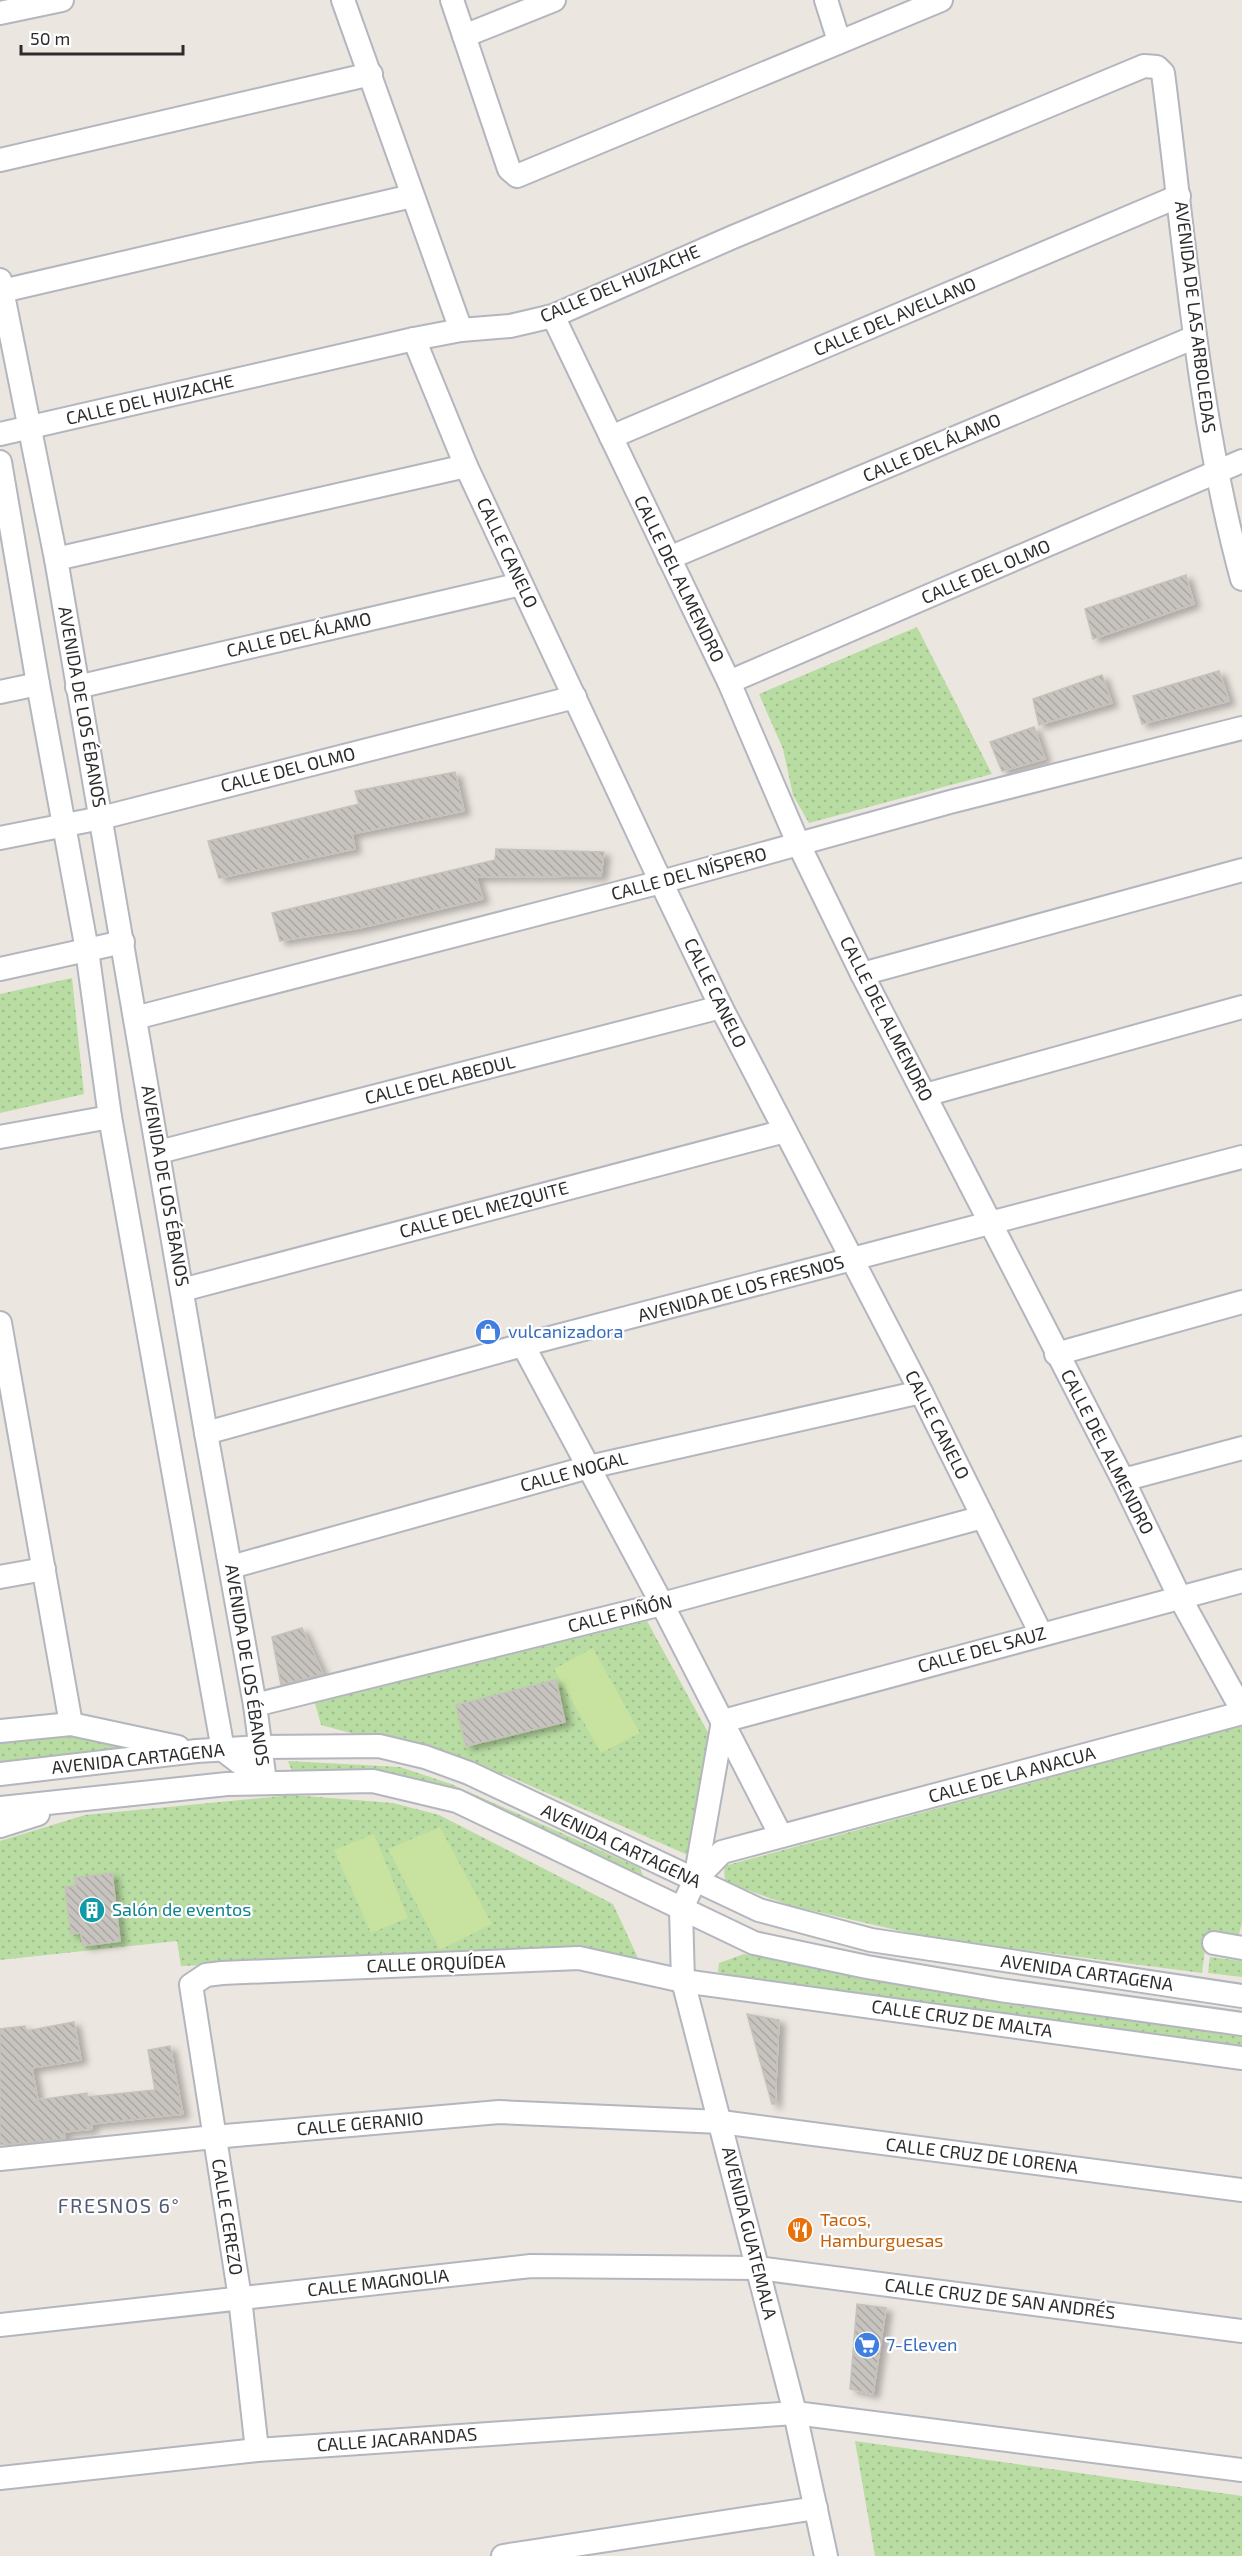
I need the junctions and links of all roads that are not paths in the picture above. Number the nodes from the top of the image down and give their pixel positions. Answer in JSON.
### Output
{"nodes":[{"id":1,"x":62,"y":0,"type":"edge"},
{"id":2,"x":343,"y":0,"type":"edge"},
{"id":3,"x":452,"y":0,"type":"edge"},
{"id":4,"x":554,"y":0,"type":"edge"},
{"id":5,"x":826,"y":0,"type":"edge"},
{"id":6,"x":941,"y":0,"type":"edge"},
{"id":7,"x":0,"y":13,"type":"edge"},
{"id":8,"x":464,"y":36,"type":"junction"},
{"id":9,"x":839,"y":41,"type":"junction"},
{"id":10,"x":1144,"y":66,"type":"joint"},
{"id":11,"x":370,"y":74,"type":"junction"},
{"id":12,"x":0,"y":160,"type":"edge"},
{"id":13,"x":412,"y":196,"type":"junction"},
{"id":14,"x":1179,"y":196,"type":"junction"},
{"id":15,"x":1,"y":286,"type":"edge"},
{"id":16,"x":553,"y":316,"type":"junction"},
{"id":17,"x":461,"y":330,"type":"junction"},
{"id":18,"x":1196,"y":337,"type":"junction"},
{"id":19,"x":414,"y":339,"type":"junction"},
{"id":20,"x":29,"y":428,"type":"junction"},
{"id":21,"x":0,"y":434,"type":"edge"},
{"id":22,"x":611,"y":437,"type":"junction"},
{"id":23,"x":1242,"y":461,"type":"edge"},
{"id":24,"x":0,"y":462,"type":"edge"},
{"id":25,"x":466,"y":466,"type":"junction"},
{"id":26,"x":1216,"y":473,"type":"junction"},
{"id":27,"x":8,"y":557,"type":"edge"},
{"id":28,"x":669,"y":558,"type":"junction"},
{"id":29,"x":56,"y":559,"type":"junction"},
{"id":30,"x":1242,"y":579,"type":"edge"},
{"id":31,"x":521,"y":584,"type":"junction"},
{"id":32,"x":729,"y":682,"type":"junction"},
{"id":33,"x":38,"y":684,"type":"junction"},
{"id":34,"x":77,"y":687,"type":"junction"},
{"id":35,"x":0,"y":692,"type":"edge"},
{"id":36,"x":575,"y":697,"type":"junction"},
{"id":37,"x":1242,"y":728,"type":"edge"},
{"id":38,"x":101,"y":818,"type":"junction"},
{"id":39,"x":64,"y":826,"type":"junction"},
{"id":40,"x":0,"y":838,"type":"edge"},
{"id":41,"x":798,"y":843,"type":"junction"},
{"id":42,"x":1242,"y":870,"type":"edge"},
{"id":43,"x":661,"y":882,"type":"junction"},
{"id":44,"x":123,"y":942,"type":"junction"},
{"id":45,"x":87,"y":950,"type":"junction"},
{"id":46,"x":0,"y":969,"type":"edge"},
{"id":47,"x":862,"y":974,"type":"junction"},
{"id":48,"x":722,"y":1007,"type":"junction"},
{"id":49,"x":1242,"y":1007,"type":"edge"},
{"id":50,"x":135,"y":1018,"type":"junction"},
{"id":51,"x":925,"y":1095,"type":"junction"},
{"id":52,"x":110,"y":1117,"type":"junction"},
{"id":53,"x":785,"y":1131,"type":"junction"},
{"id":54,"x":0,"y":1137,"type":"edge"},
{"id":55,"x":159,"y":1152,"type":"junction"},
{"id":56,"x":1242,"y":1157,"type":"edge"},
{"id":57,"x":991,"y":1223,"type":"junction"},
{"id":58,"x":853,"y":1260,"type":"junction"},
{"id":59,"x":182,"y":1290,"type":"junction"},
{"id":60,"x":1242,"y":1302,"type":"edge"},
{"id":61,"x":0,"y":1323,"type":"edge"},
{"id":62,"x":523,"y":1346,"type":"junction"},
{"id":63,"x":1056,"y":1354,"type":"junction"},
{"id":64,"x":921,"y":1392,"type":"junction"},
{"id":65,"x":206,"y":1432,"type":"junction"},
{"id":66,"x":10,"y":1436,"type":"edge"},
{"id":67,"x":1242,"y":1448,"type":"edge"},
{"id":68,"x":589,"y":1467,"type":"junction"},
{"id":69,"x":1123,"y":1480,"type":"junction"},
{"id":70,"x":983,"y":1517,"type":"junction"},
{"id":71,"x":231,"y":1567,"type":"junction"},
{"id":72,"x":44,"y":1569,"type":"junction"},
{"id":73,"x":0,"y":1577,"type":"edge"},
{"id":74,"x":1242,"y":1581,"type":"edge"},
{"id":75,"x":1179,"y":1596,"type":"junction"},
{"id":76,"x":662,"y":1604,"type":"junction"},
{"id":77,"x":1041,"y":1634,"type":"junction"},
{"id":78,"x":255,"y":1705,"type":"junction"},
{"id":79,"x":1242,"y":1712,"type":"edge"},
{"id":80,"x":723,"y":1721,"type":"junction"},
{"id":81,"x":70,"y":1724,"type":"junction"},
{"id":82,"x":0,"y":1731,"type":"edge"},
{"id":83,"x":262,"y":1747,"type":"junction"},
{"id":84,"x":222,"y":1750,"type":"junction"},
{"id":85,"x":197,"y":1752,"type":"junction"},
{"id":86,"x":0,"y":1774,"type":"edge"},
{"id":87,"x":266,"y":1782,"type":"junction"},
{"id":88,"x":85,"y":1800,"type":"junction"},
{"id":89,"x":0,"y":1808,"type":"edge"},
{"id":90,"x":0,"y":1826,"type":"edge"},
{"id":91,"x":781,"y":1836,"type":"junction"},
{"id":92,"x":695,"y":1880,"type":"junction"},
{"id":93,"x":681,"y":1910,"type":"junction"},
{"id":94,"x":1214,"y":1943,"type":"dead end"},
{"id":95,"x":1242,"y":1948,"type":"edge"},
{"id":96,"x":683,"y":1981,"type":"junction"},
{"id":97,"x":191,"y":1984,"type":"joint"},
{"id":98,"x":1242,"y":1996,"type":"edge"},
{"id":99,"x":1242,"y":2024,"type":"edge"},
{"id":100,"x":1242,"y":2058,"type":"edge"},
{"id":101,"x":721,"y":2122,"type":"junction"},
{"id":102,"x":214,"y":2137,"type":"junction"},
{"id":103,"x":0,"y":2159,"type":"edge"},
{"id":104,"x":1242,"y":2190,"type":"edge"},
{"id":105,"x":758,"y":2268,"type":"junction"},
{"id":106,"x":240,"y":2298,"type":"junction"},
{"id":107,"x":0,"y":2325,"type":"edge"},
{"id":108,"x":1242,"y":2331,"type":"edge"},
{"id":109,"x":795,"y":2413,"type":"junction"},
{"id":110,"x":257,"y":2450,"type":"junction"},
{"id":111,"x":1242,"y":2470,"type":"edge"},
{"id":112,"x":0,"y":2478,"type":"edge"},
{"id":113,"x":816,"y":2508,"type":"junction"},
{"id":114,"x":503,"y":2556,"type":"edge"},
{"id":115,"x":826,"y":2556,"type":"edge"}],
"edges":[{"from":1,"to":7,"type":"street"},
{"from":2,"to":11,"type":"street"},
{"from":3,"to":8,"type":"street"},
{"from":4,"to":8,"type":"street"},
{"from":5,"to":9,"type":"street"},
{"from":6,"to":9,"type":"street"},
{"from":8,"to":9,"type":"street"},
{"from":10,"to":14,"type":"street","name":"AVENIDA DE LAS ARBOLEDAS"},
{"from":10,"to":16,"type":"street","name":"CALLE DEL HUIZACHE"},
{"from":11,"to":12,"type":"street"},
{"from":11,"to":13,"type":"street"},
{"from":13,"to":15,"type":"street"},
{"from":13,"to":17,"type":"street"},
{"from":14,"to":18,"type":"street","name":"AVENIDA DE LAS ARBOLEDAS"},
{"from":14,"to":22,"type":"street","name":"CALLE DEL AVELLANO"},
{"from":15,"to":20,"type":"street","name":"AVENIDA DE LOS ÉBANOS"},
{"from":16,"to":17,"type":"street","name":"CALLE DEL HUIZACHE"},
{"from":16,"to":22,"type":"street","name":"CALLE DEL ALMENDRO"},
{"from":17,"to":19,"type":"street","name":"CALLE DEL HUIZACHE"},
{"from":18,"to":26,"type":"street","name":"AVENIDA DE LAS ARBOLEDAS"},
{"from":18,"to":28,"type":"street","name":"CALLE DEL ÁLAMO"},
{"from":19,"to":20,"type":"street","name":"CALLE DEL HUIZACHE"},
{"from":19,"to":25,"type":"street","name":"CALLE CANELO"},
{"from":20,"to":21,"type":"street","name":"CALLE DEL HUIZACHE"},
{"from":20,"to":29,"type":"street","name":"AVENIDA DE LOS ÉBANOS"},
{"from":22,"to":28,"type":"street","name":"CALLE DEL ALMENDRO"},
{"from":23,"to":26,"type":"street","name":"CALLE DEL OLMO"},
{"from":24,"to":27,"type":"street","name":"AVENIDA DE LOS ÉBANOS"},
{"from":25,"to":29,"type":"street"},
{"from":25,"to":31,"type":"street","name":"CALLE CANELO"},
{"from":26,"to":30,"type":"street","name":"AVENIDA DE LAS ARBOLEDAS"},
{"from":26,"to":32,"type":"street","name":"CALLE DEL OLMO"},
{"from":27,"to":33,"type":"street","name":"AVENIDA DE LOS ÉBANOS"},
{"from":28,"to":32,"type":"street","name":"CALLE DEL ALMENDRO"},
{"from":29,"to":34,"type":"street","name":"AVENIDA DE LOS ÉBANOS"},
{"from":31,"to":34,"type":"street","name":"CALLE DEL ÁLAMO"},
{"from":31,"to":36,"type":"street","name":"CALLE CANELO"},
{"from":32,"to":41,"type":"street","name":"CALLE DEL ALMENDRO"},
{"from":33,"to":35,"type":"street"},
{"from":33,"to":39,"type":"street","name":"AVENIDA DE LOS ÉBANOS"},
{"from":34,"to":38,"type":"street","name":"AVENIDA DE LOS ÉBANOS"},
{"from":36,"to":38,"type":"street","name":"CALLE DEL OLMO"},
{"from":36,"to":43,"type":"street","name":"CALLE CANELO"},
{"from":37,"to":41,"type":"street","name":"CALLE DEL NÍSPERO"},
{"from":38,"to":39,"type":"street","name":"CALLE DEL OLMO"},
{"from":38,"to":44,"type":"street","name":"AVENIDA DE LOS ÉBANOS"},
{"from":39,"to":40,"type":"street","name":"CALLE DEL OLMO"},
{"from":39,"to":45,"type":"street","name":"AVENIDA DE LOS ÉBANOS"},
{"from":41,"to":43,"type":"street","name":"CALLE DEL NÍSPERO"},
{"from":41,"to":47,"type":"street","name":"CALLE DEL ALMENDRO"},
{"from":42,"to":47,"type":"street"},
{"from":43,"to":48,"type":"street","name":"CALLE CANELO"},
{"from":43,"to":50,"type":"street","name":"CALLE DEL NÍSPERO"},
{"from":44,"to":45,"type":"street"},
{"from":44,"to":50,"type":"street","name":"AVENIDA DE LOS ÉBANOS"},
{"from":45,"to":46,"type":"street"},
{"from":45,"to":52,"type":"street","name":"AVENIDA DE LOS ÉBANOS"},
{"from":47,"to":51,"type":"street","name":"CALLE DEL ALMENDRO"},
{"from":48,"to":53,"type":"street","name":"CALLE CANELO"},
{"from":48,"to":55,"type":"street","name":"CALLE DEL ABEDUL"},
{"from":49,"to":51,"type":"street"},
{"from":50,"to":55,"type":"street","name":"AVENIDA DE LOS ÉBANOS"},
{"from":51,"to":57,"type":"street","name":"CALLE DEL ALMENDRO"},
{"from":52,"to":54,"type":"street"},
{"from":52,"to":84,"type":"street","name":"AVENIDA DE LOS ÉBANOS"},
{"from":53,"to":58,"type":"street","name":"CALLE CANELO"},
{"from":53,"to":59,"type":"street","name":"CALLE DEL MEZQUITE"},
{"from":55,"to":59,"type":"street","name":"AVENIDA DE LOS ÉBANOS"},
{"from":56,"to":57,"type":"street","name":"AVENIDA DE LOS FRESNOS"},
{"from":57,"to":58,"type":"street","name":"AVENIDA DE LOS FRESNOS"},
{"from":57,"to":63,"type":"street","name":"CALLE DEL ALMENDRO"},
{"from":58,"to":62,"type":"street","name":"AVENIDA DE LOS FRESNOS"},
{"from":58,"to":64,"type":"street","name":"CALLE CANELO"},
{"from":59,"to":65,"type":"street","name":"AVENIDA DE LOS ÉBANOS"},
{"from":60,"to":63,"type":"street"},
{"from":61,"to":66,"type":"street"},
{"from":62,"to":65,"type":"street","name":"AVENIDA DE LOS FRESNOS"},
{"from":62,"to":68,"type":"street"},
{"from":63,"to":69,"type":"street","name":"CALLE DEL ALMENDRO"},
{"from":64,"to":68,"type":"street","name":"CALLE NOGAL"},
{"from":64,"to":70,"type":"street","name":"CALLE CANELO"},
{"from":65,"to":71,"type":"street","name":"AVENIDA DE LOS ÉBANOS"},
{"from":66,"to":72,"type":"street"},
{"from":67,"to":69,"type":"street"},
{"from":68,"to":71,"type":"street","name":"CALLE NOGAL"},
{"from":68,"to":76,"type":"street"},
{"from":69,"to":75,"type":"street","name":"CALLE DEL ALMENDRO"},
{"from":70,"to":76,"type":"street","name":"CALLE PIÑÓN"},
{"from":70,"to":77,"type":"street","name":"CALLE CANELO"},
{"from":71,"to":78,"type":"street","name":"AVENIDA DE LOS ÉBANOS"},
{"from":72,"to":73,"type":"street"},
{"from":72,"to":81,"type":"street"},
{"from":74,"to":75,"type":"street","name":"CALLE DEL SAUZ"},
{"from":75,"to":77,"type":"street","name":"CALLE DEL SAUZ"},
{"from":75,"to":79,"type":"street","name":"CALLE DEL ALMENDRO"},
{"from":76,"to":78,"type":"street","name":"CALLE PIÑÓN"},
{"from":76,"to":80,"type":"street"},
{"from":77,"to":80,"type":"street","name":"CALLE DEL SAUZ"},
{"from":78,"to":83,"type":"street","name":"AVENIDA DE LOS ÉBANOS"},
{"from":79,"to":91,"type":"street","name":"CALLE DE LA ANACUA"},
{"from":80,"to":91,"type":"street"},
{"from":80,"to":92,"type":"street"},
{"from":81,"to":82,"type":"street"},
{"from":81,"to":85,"type":"street"},
{"from":83,"to":84,"type":"street","name":"AVENIDA CARTAGENA"},
{"from":83,"to":87,"type":"street","name":"AVENIDA DE LOS ÉBANOS"},
{"from":83,"to":92,"type":"street","name":"AVENIDA CARTAGENA"},
{"from":84,"to":85,"type":"street","name":"AVENIDA CARTAGENA"},
{"from":84,"to":87,"type":"street","name":"AVENIDA DE LOS ÉBANOS"},
{"from":85,"to":86,"type":"street","name":"AVENIDA CARTAGENA"},
{"from":87,"to":88,"type":"street","name":"AVENIDA CARTAGENA"},
{"from":87,"to":93,"type":"street","name":"AVENIDA CARTAGENA"},
{"from":88,"to":89,"type":"street","name":"AVENIDA CARTAGENA"},
{"from":88,"to":90,"type":"street"},
{"from":91,"to":92,"type":"street","name":"CALLE DE LA ANACUA"},
{"from":92,"to":93,"type":"street"},
{"from":92,"to":98,"type":"street","name":"AVENIDA CARTAGENA"},
{"from":93,"to":96,"type":"street","name":"AVENIDA GUATEMALA"},
{"from":93,"to":99,"type":"street","name":"AVENIDA CARTAGENA"},
{"from":94,"to":95,"type":"street"},
{"from":96,"to":97,"type":"street","name":"CALLE ORQUÍDEA"},
{"from":96,"to":100,"type":"street","name":"CALLE CRUZ DE MALTA"},
{"from":96,"to":101,"type":"street","name":"AVENIDA GUATEMALA"},
{"from":97,"to":102,"type":"street","name":"CALLE CEREZO"},
{"from":101,"to":102,"type":"street","name":"CALLE GERANIO"},
{"from":101,"to":104,"type":"street","name":"CALLE CRUZ DE LORENA"},
{"from":101,"to":105,"type":"street","name":"AVENIDA GUATEMALA"},
{"from":102,"to":103,"type":"street","name":"CALLE GERANIO"},
{"from":102,"to":106,"type":"street","name":"CALLE CEREZO"},
{"from":105,"to":106,"type":"street","name":"CALLE MAGNOLIA"},
{"from":105,"to":108,"type":"street","name":"CALLE CRUZ DE SAN ANDRÉS"},
{"from":105,"to":109,"type":"street","name":"AVENIDA GUATEMALA"},
{"from":106,"to":107,"type":"street","name":"CALLE MAGNOLIA"},
{"from":106,"to":110,"type":"street","name":"CALLE CEREZO"},
{"from":109,"to":110,"type":"street","name":"CALLE JACARANDAS"},
{"from":109,"to":111,"type":"street","name":"CALLE JACARANDAS"},
{"from":109,"to":113,"type":"street","name":"AVENIDA GUATEMALA"},
{"from":110,"to":112,"type":"street","name":"CALLE JACARANDAS"},
{"from":113,"to":114,"type":"street"},
{"from":113,"to":115,"type":"street","name":"AVENIDA GUATEMALA"}]}
